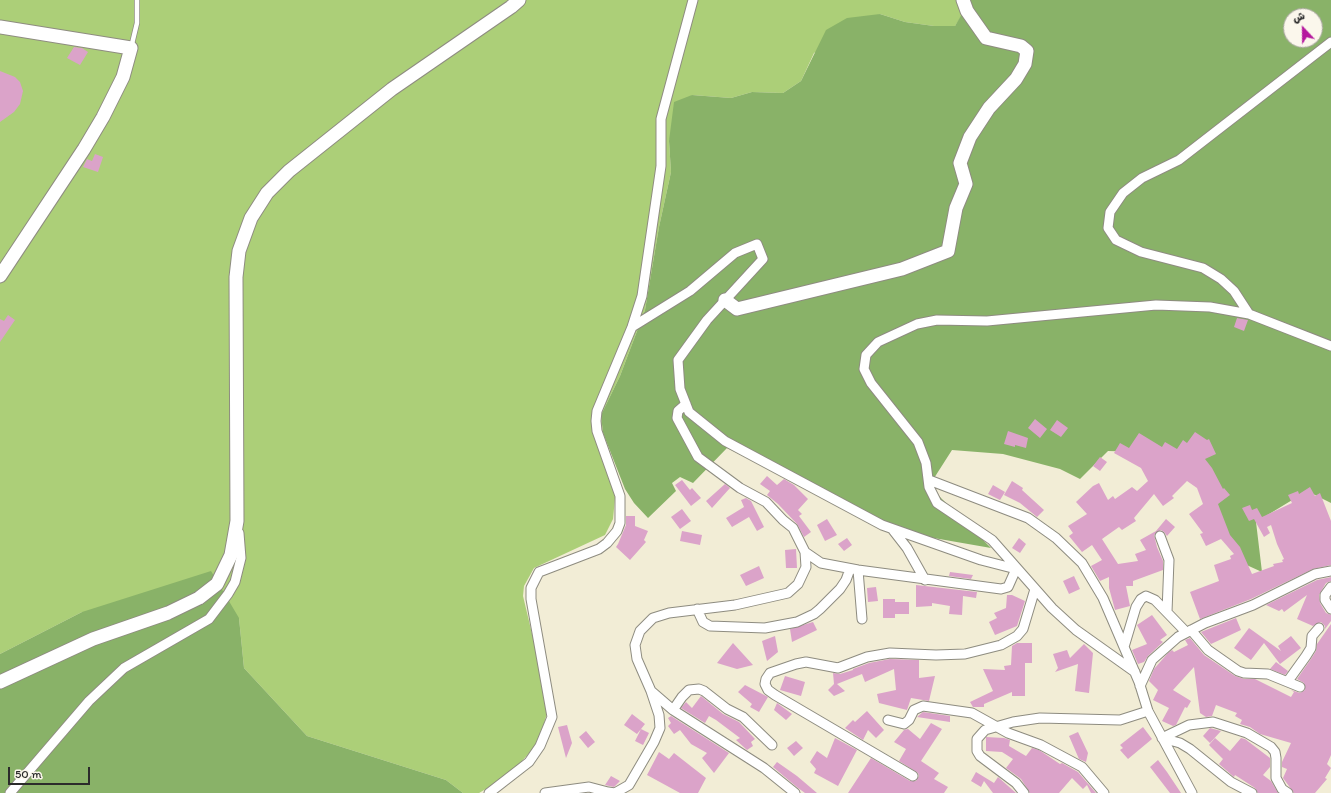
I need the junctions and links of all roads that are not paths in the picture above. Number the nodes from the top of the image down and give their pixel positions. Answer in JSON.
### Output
{"nodes":[{"id":1,"x":136,"y":0,"type":"edge"},
{"id":2,"x":519,"y":0,"type":"edge"},
{"id":3,"x":693,"y":0,"type":"edge"},
{"id":4,"x":963,"y":0,"type":"edge"},
{"id":5,"x":0,"y":27,"type":"edge"},
{"id":6,"x":1331,"y":42,"type":"edge"},
{"id":7,"x":131,"y":48,"type":"junction"},
{"id":8,"x":0,"y":276,"type":"edge"},
{"id":9,"x":725,"y":300,"type":"junction"},
{"id":10,"x":1249,"y":314,"type":"junction"},
{"id":11,"x":632,"y":327,"type":"junction"},
{"id":12,"x":1331,"y":346,"type":"edge"},
{"id":13,"x":686,"y":404,"type":"junction"},
{"id":14,"x":928,"y":480,"type":"junction"},
{"id":15,"x":237,"y":521,"type":"junction"},
{"id":16,"x":892,"y":529,"type":"junction"},
{"id":17,"x":1160,"y":536,"type":"dead end"},
{"id":18,"x":805,"y":552,"type":"junction"},
{"id":19,"x":1016,"y":568,"type":"junction"},
{"id":20,"x":854,"y":569,"type":"junction"},
{"id":21,"x":1331,"y":570,"type":"edge"},
{"id":22,"x":925,"y":580,"type":"junction"},
{"id":23,"x":1331,"y":588,"type":"edge"},
{"id":24,"x":1034,"y":589,"type":"junction"},
{"id":25,"x":698,"y":609,"type":"junction"},
{"id":26,"x":1331,"y":609,"type":"edge"},
{"id":27,"x":1167,"y":612,"type":"junction"},
{"id":28,"x":862,"y":620,"type":"dead end"},
{"id":29,"x":1319,"y":628,"type":"dead end"},
{"id":30,"x":1188,"y":631,"type":"junction"},
{"id":31,"x":1124,"y":647,"type":"junction"},
{"id":32,"x":1135,"y":672,"type":"junction"},
{"id":33,"x":1288,"y":681,"type":"junction"},
{"id":34,"x":0,"y":682,"type":"edge"},
{"id":35,"x":1140,"y":686,"type":"junction"},
{"id":36,"x":1300,"y":687,"type":"dead end"},
{"id":37,"x":651,"y":691,"type":"junction"},
{"id":38,"x":673,"y":710,"type":"junction"},
{"id":39,"x":1148,"y":711,"type":"junction"},
{"id":40,"x":888,"y":720,"type":"dead end"},
{"id":41,"x":996,"y":726,"type":"junction"},
{"id":42,"x":1162,"y":738,"type":"junction"},
{"id":43,"x":772,"y":746,"type":"dead end"},
{"id":44,"x":913,"y":776,"type":"dead end"},
{"id":45,"x":493,"y":792,"type":"edge"},
{"id":46,"x":10,"y":793,"type":"edge"},
{"id":47,"x":545,"y":793,"type":"edge"},
{"id":48,"x":795,"y":793,"type":"edge"},
{"id":49,"x":1024,"y":793,"type":"edge"},
{"id":50,"x":1104,"y":793,"type":"edge"},
{"id":51,"x":1192,"y":793,"type":"edge"},
{"id":52,"x":1252,"y":793,"type":"edge"},
{"id":53,"x":1288,"y":793,"type":"edge"}],
"edges":[{"from":1,"to":7,"type":"lane"},
{"from":2,"to":15,"type":"street"},
{"from":3,"to":11,"type":"street"},
{"from":4,"to":9,"type":"street"},
{"from":5,"to":7,"type":"street"},
{"from":6,"to":10,"type":"street"},
{"from":7,"to":8,"type":"street"},
{"from":9,"to":11,"type":"street"},
{"from":9,"to":13,"type":"street"},
{"from":10,"to":12,"type":"street"},
{"from":10,"to":14,"type":"street"},
{"from":11,"to":45,"type":"street"},
{"from":13,"to":16,"type":"street"},
{"from":13,"to":18,"type":"street"},
{"from":14,"to":19,"type":"street"},
{"from":14,"to":31,"type":"street"},
{"from":15,"to":34,"type":"street"},
{"from":15,"to":46,"type":"street"},
{"from":16,"to":19,"type":"street"},
{"from":16,"to":22,"type":"street"},
{"from":17,"to":27,"type":"street"},
{"from":18,"to":20,"type":"street"},
{"from":18,"to":25,"type":"street"},
{"from":19,"to":22,"type":"street"},
{"from":19,"to":24,"type":"street"},
{"from":20,"to":22,"type":"street"},
{"from":20,"to":25,"type":"street"},
{"from":20,"to":28,"type":"street"},
{"from":21,"to":30,"type":"street"},
{"from":23,"to":26,"type":"street"},
{"from":24,"to":32,"type":"street"},
{"from":24,"to":44,"type":"street"},
{"from":25,"to":37,"type":"street"},
{"from":27,"to":30,"type":"street"},
{"from":27,"to":31,"type":"street"},
{"from":29,"to":33,"type":"street"},
{"from":30,"to":33,"type":"street"},
{"from":30,"to":35,"type":"street"},
{"from":31,"to":32,"type":"street"},
{"from":32,"to":35,"type":"street"},
{"from":33,"to":36,"type":"street"},
{"from":35,"to":39,"type":"street"},
{"from":37,"to":38,"type":"street"},
{"from":37,"to":47,"type":"street"},
{"from":38,"to":43,"type":"street"},
{"from":38,"to":48,"type":"street"},
{"from":39,"to":41,"type":"street"},
{"from":39,"to":42,"type":"street"},
{"from":40,"to":41,"type":"street"},
{"from":41,"to":49,"type":"street"},
{"from":41,"to":50,"type":"street"},
{"from":42,"to":51,"type":"street"},
{"from":42,"to":52,"type":"street"},
{"from":42,"to":53,"type":"street"}]}
